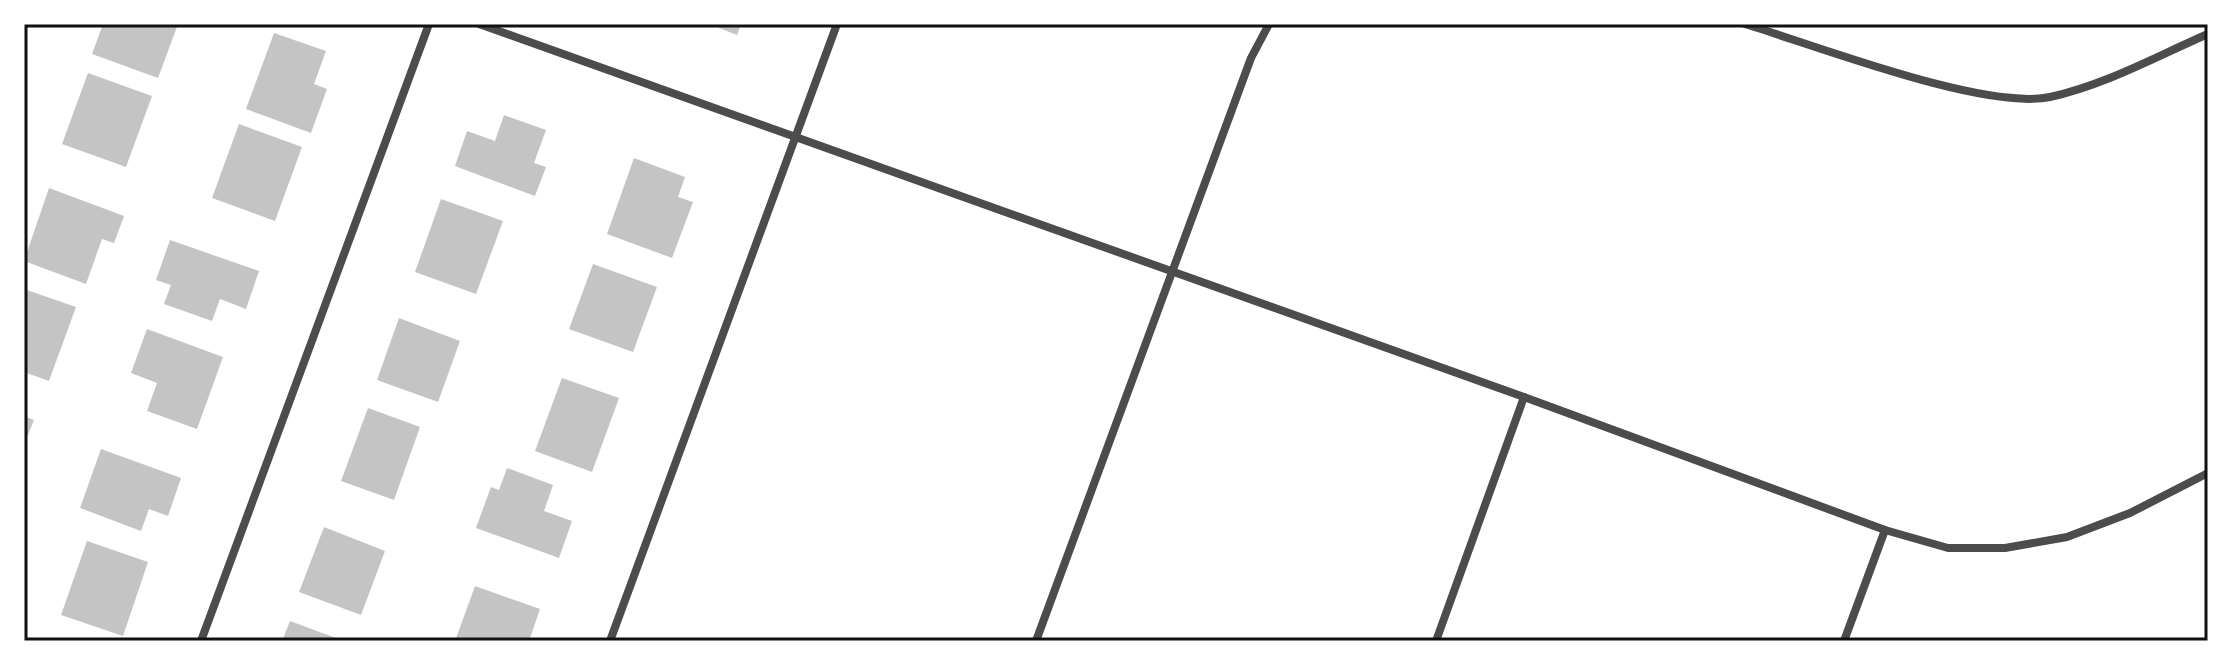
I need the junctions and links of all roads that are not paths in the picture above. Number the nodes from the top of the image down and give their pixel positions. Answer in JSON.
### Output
{"nodes":[{"id":1,"x":429,"y":24,"type":"edge"},
{"id":2,"x":479,"y":24,"type":"edge"},
{"id":3,"x":837,"y":24,"type":"edge"},
{"id":4,"x":1269,"y":24,"type":"edge"},
{"id":5,"x":1745,"y":24,"type":"edge"},
{"id":6,"x":2208,"y":34,"type":"edge"},
{"id":7,"x":796,"y":138,"type":"junction"},
{"id":8,"x":1171,"y":271,"type":"junction"},
{"id":9,"x":1524,"y":397,"type":"junction"},
{"id":10,"x":2208,"y":473,"type":"edge"},
{"id":11,"x":1885,"y":530,"type":"junction"},
{"id":12,"x":201,"y":641,"type":"edge"},
{"id":13,"x":610,"y":641,"type":"edge"},
{"id":14,"x":1036,"y":641,"type":"edge"},
{"id":15,"x":1436,"y":641,"type":"edge"},
{"id":16,"x":1844,"y":641,"type":"edge"}],
"edges":[{"from":1,"to":12,"type":"street"},
{"from":2,"to":7,"type":"street"},
{"from":3,"to":7,"type":"street"},
{"from":4,"to":8,"type":"street"},
{"from":5,"to":6,"type":"street"},
{"from":7,"to":8,"type":"street"},
{"from":7,"to":13,"type":"street"},
{"from":8,"to":9,"type":"street"},
{"from":8,"to":14,"type":"street"},
{"from":9,"to":11,"type":"street"},
{"from":9,"to":15,"type":"street"},
{"from":10,"to":11,"type":"street"},
{"from":11,"to":16,"type":"street"}]}
